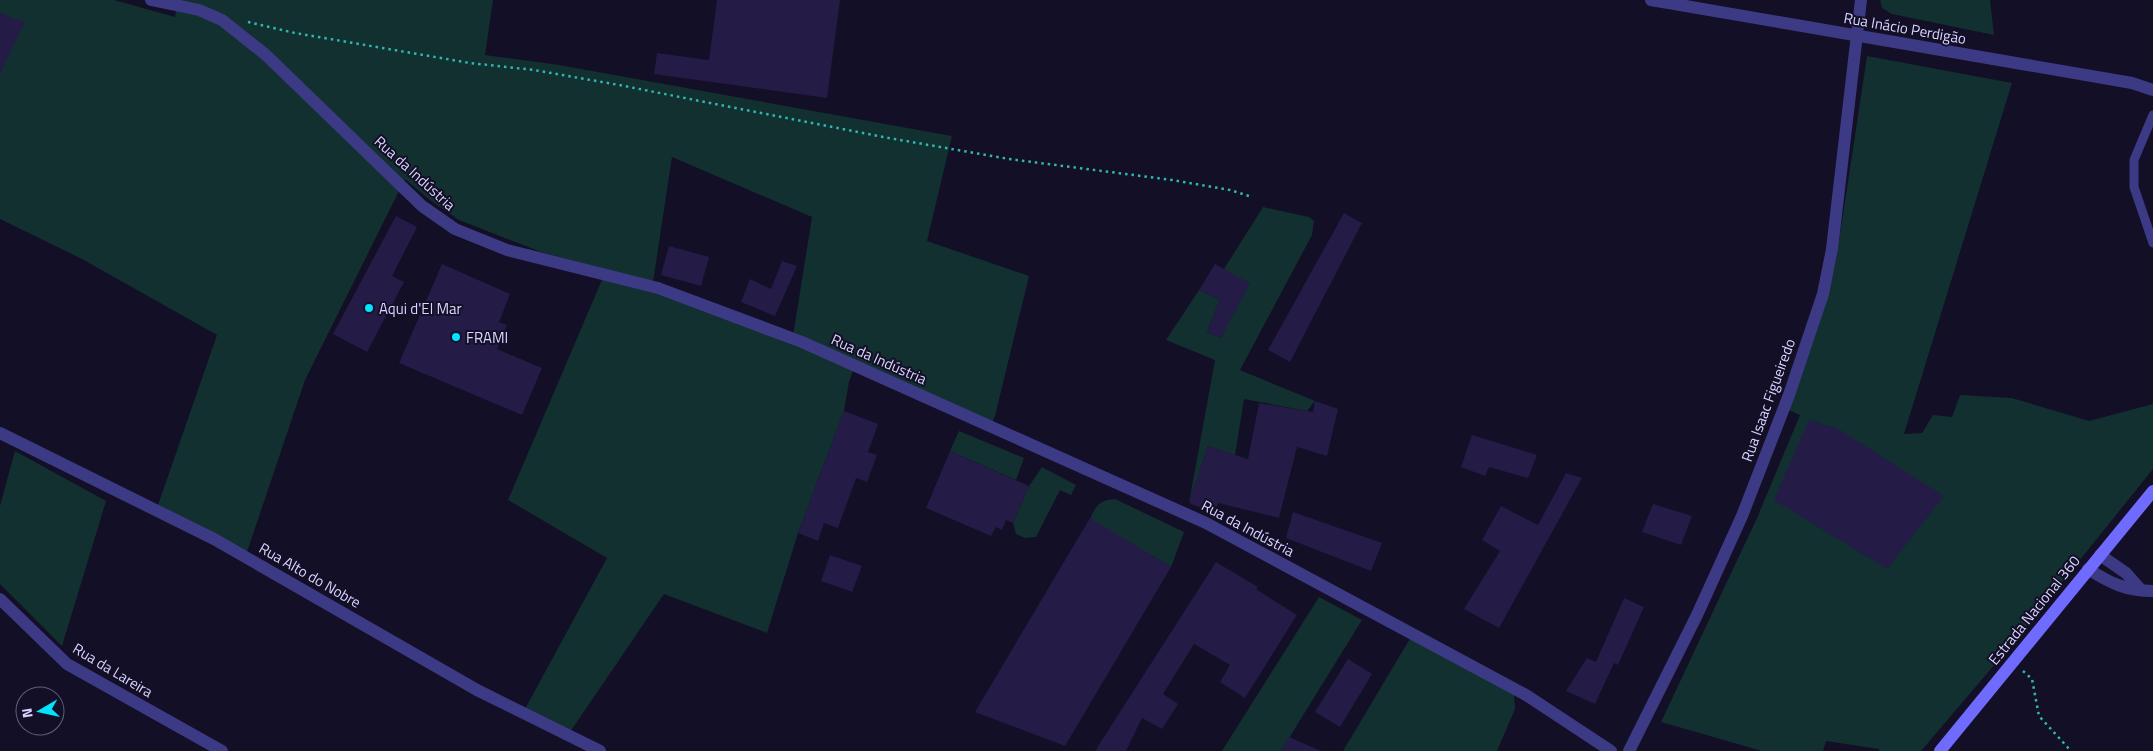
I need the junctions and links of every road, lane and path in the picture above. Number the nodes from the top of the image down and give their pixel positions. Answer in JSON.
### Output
{"nodes":[{"id":1,"x":151,"y":0,"type":"edge"},
{"id":2,"x":1651,"y":0,"type":"edge"},
{"id":3,"x":1861,"y":0,"type":"edge"},
{"id":4,"x":222,"y":20,"type":"junction"},
{"id":5,"x":1857,"y":36,"type":"junction"},
{"id":6,"x":2153,"y":90,"type":"edge"},
{"id":7,"x":2153,"y":115,"type":"edge"},
{"id":8,"x":1252,"y":197,"type":"dead end"},
{"id":9,"x":2153,"y":244,"type":"edge"},
{"id":10,"x":0,"y":433,"type":"edge"},
{"id":11,"x":2153,"y":491,"type":"edge"},
{"id":12,"x":2100,"y":555,"type":"junction"},
{"id":13,"x":2088,"y":569,"type":"junction"},
{"id":14,"x":2147,"y":590,"type":"edge"},
{"id":15,"x":0,"y":599,"type":"edge"},
{"id":16,"x":2013,"y":662,"type":"junction"},
{"id":17,"x":222,"y":751,"type":"edge"},
{"id":18,"x":600,"y":751,"type":"edge"},
{"id":19,"x":1611,"y":751,"type":"edge"},
{"id":20,"x":1629,"y":751,"type":"edge"},
{"id":21,"x":1940,"y":751,"type":"edge"},
{"id":22,"x":2071,"y":751,"type":"edge"}],
"edges":[{"from":1,"to":4,"type":"street","name":"Rua da Indústria"},
{"from":2,"to":5,"type":"street","name":"Rua Inácio Perdigão"},
{"from":3,"to":5,"type":"street","name":"Rua Isaac Figueiredo"},
{"from":4,"to":8,"type":"path"},
{"from":4,"to":19,"type":"street","name":"Rua da Indústria"},
{"from":5,"to":6,"type":"street","name":"Rua Inácio Perdigão"},
{"from":5,"to":20,"type":"street","name":"Rua Isaac Figueiredo"},
{"from":7,"to":9,"type":"lane"},
{"from":10,"to":18,"type":"street","name":"Rua Alto do Nobre"},
{"from":11,"to":12,"type":"main road","name":"Estrada Nacional 360"},
{"from":12,"to":13,"type":"main road","name":"Estrada Nacional 360"},
{"from":12,"to":14,"type":"street"},
{"from":13,"to":14,"type":"street"},
{"from":13,"to":16,"type":"main road","name":"Estrada Nacional 360"},
{"from":15,"to":17,"type":"street","name":"Rua da Lareira"},
{"from":16,"to":21,"type":"main road","name":"Estrada Nacional 360"},
{"from":16,"to":22,"type":"path"}]}
